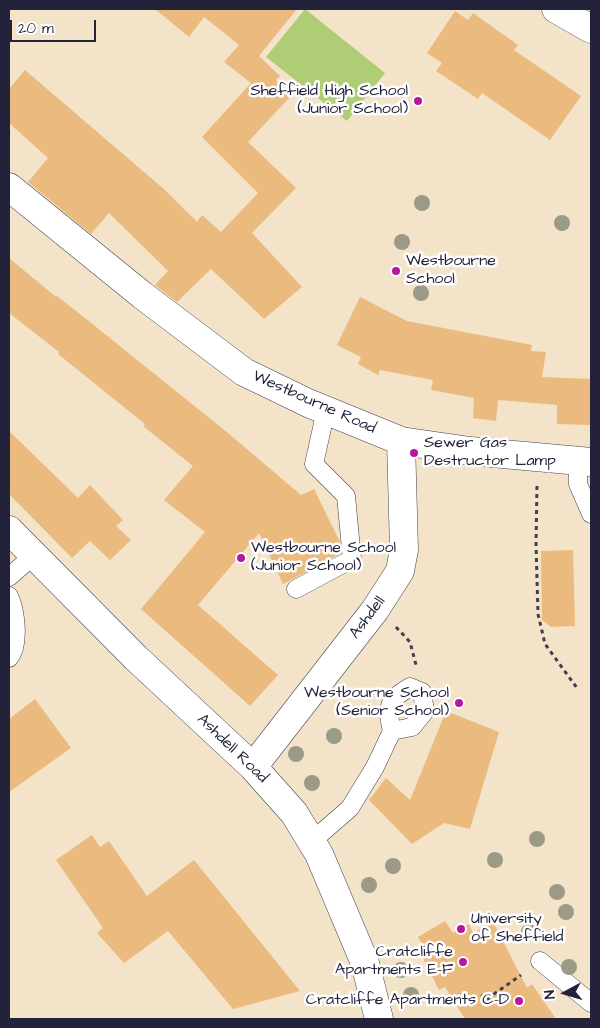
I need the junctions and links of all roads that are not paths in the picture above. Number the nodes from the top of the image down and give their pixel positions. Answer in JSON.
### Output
{"nodes":[{"id":1,"x":556,"y":9,"type":"edge"},
{"id":2,"x":591,"y":29,"type":"edge"},
{"id":3,"x":9,"y":186,"type":"edge"},
{"id":4,"x":326,"y":410,"type":"junction"},
{"id":5,"x":401,"y":441,"type":"junction"},
{"id":6,"x":585,"y":462,"type":"edge"},
{"id":7,"x":591,"y":514,"type":"edge"},
{"id":8,"x":9,"y":530,"type":"edge"},
{"id":9,"x":34,"y":555,"type":"junction"},
{"id":10,"x":9,"y":576,"type":"edge"},
{"id":11,"x":296,"y":589,"type":"dead end"},
{"id":12,"x":9,"y":596,"type":"edge"},
{"id":13,"x":9,"y":658,"type":"edge"},
{"id":14,"x":392,"y":731,"type":"junction"},
{"id":15,"x":253,"y":767,"type":"junction"},
{"id":16,"x":311,"y":842,"type":"junction"},
{"id":17,"x":540,"y":961,"type":"road end"},
{"id":18,"x":591,"y":1004,"type":"edge"},
{"id":19,"x":379,"y":1019,"type":"edge"}],
"edges":[{"from":1,"to":2,"type":"street"},
{"from":3,"to":4,"type":"street","name":"Westbourne Road"},
{"from":4,"to":5,"type":"street","name":"Westbourne Road"},
{"from":4,"to":11,"type":"lane"},
{"from":5,"to":6,"type":"street","name":"Westbourne Road"},
{"from":5,"to":15,"type":"street","name":"Ashdell"},
{"from":6,"to":7,"type":"lane"},
{"from":8,"to":9,"type":"street","name":"Ashdell Road"},
{"from":9,"to":10,"type":"lane"},
{"from":9,"to":15,"type":"street","name":"Ashdell Road"},
{"from":12,"to":13,"type":"lane"},
{"from":14,"to":14,"type":"lane"},
{"from":14,"to":16,"type":"lane"},
{"from":15,"to":16,"type":"street","name":"Ashdell Road"},
{"from":16,"to":19,"type":"street","name":"Ashdell Road"},
{"from":17,"to":18,"type":"lane"}]}
